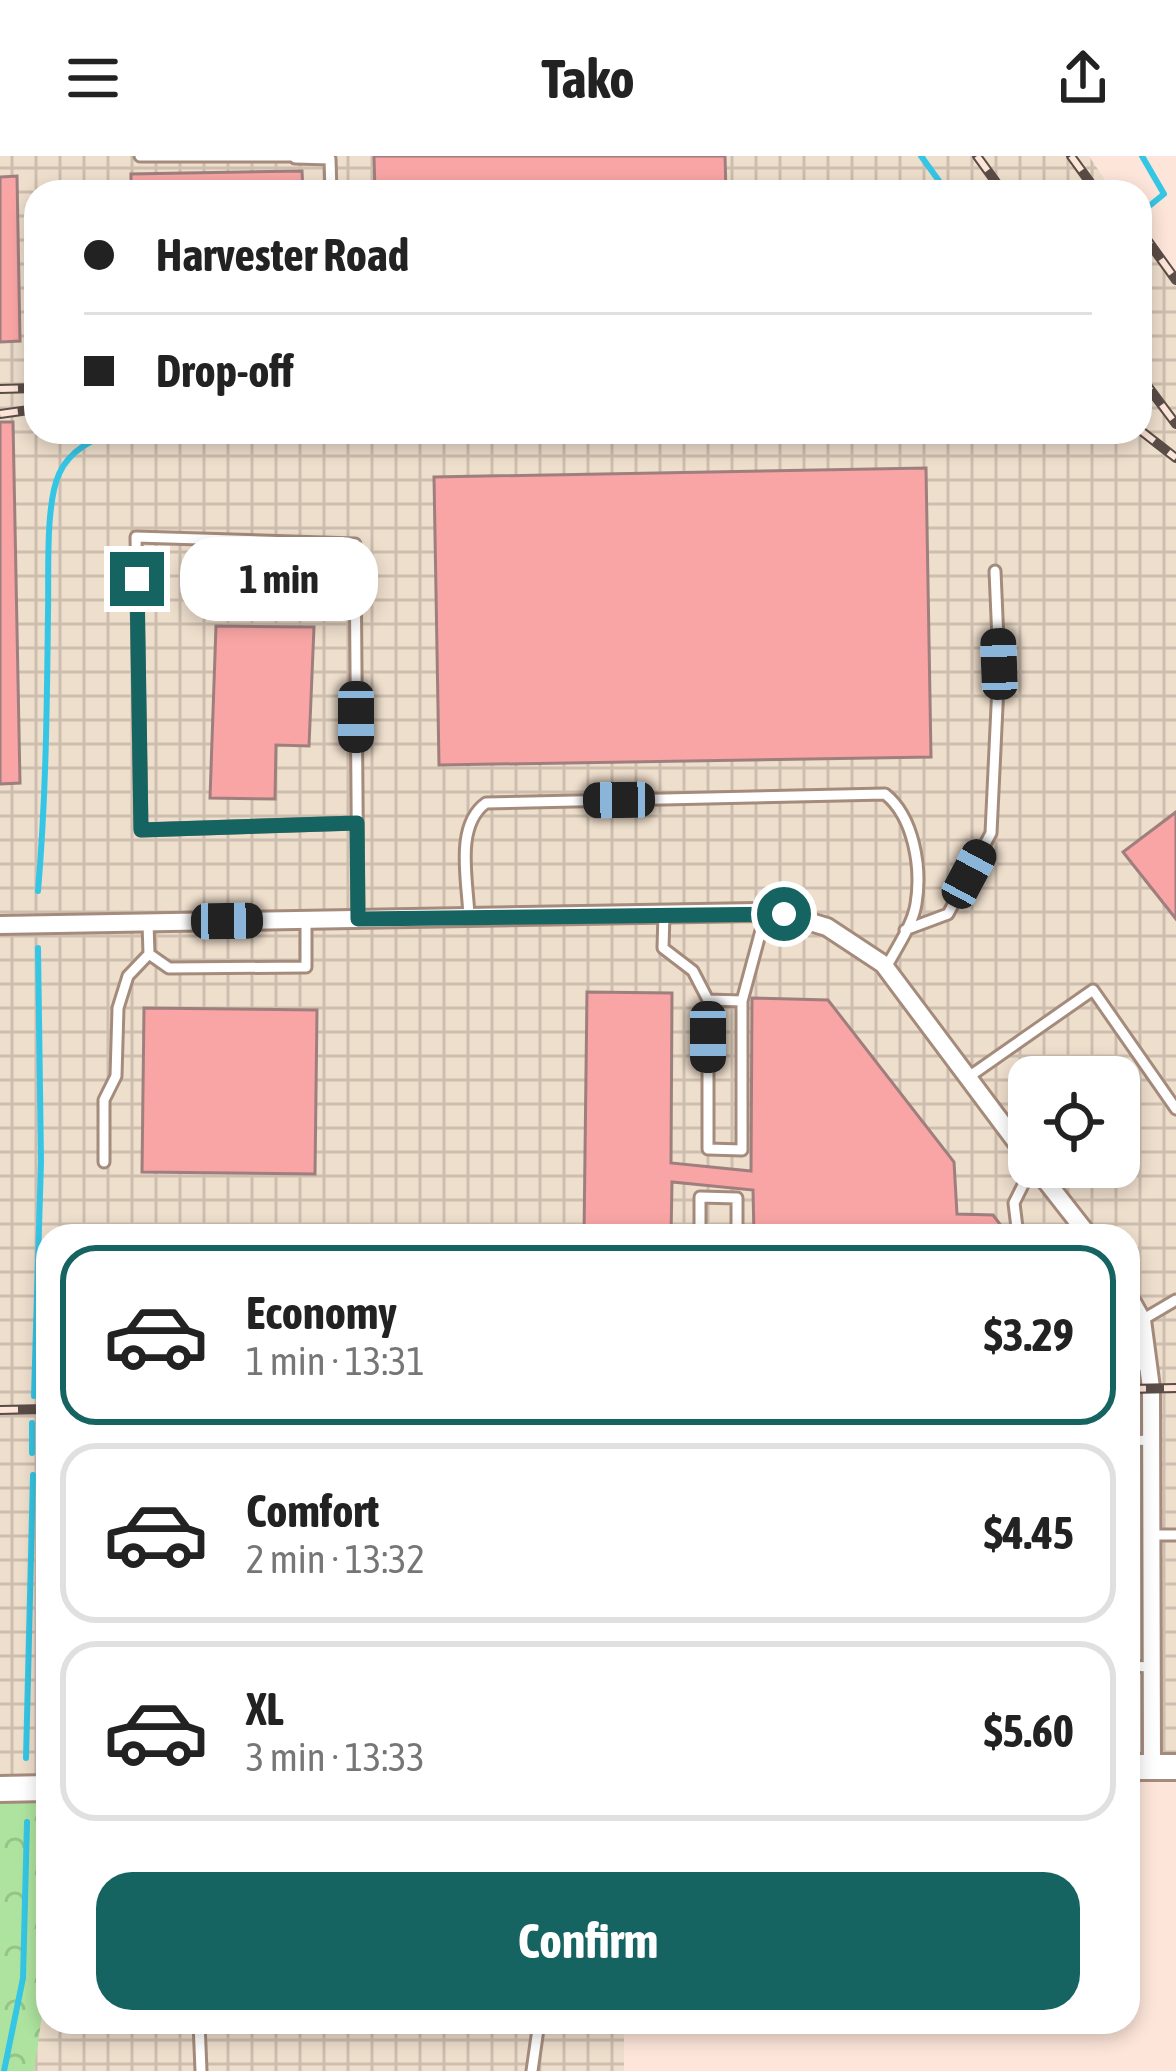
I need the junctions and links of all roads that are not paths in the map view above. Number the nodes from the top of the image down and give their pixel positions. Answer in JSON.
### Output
{"nodes":[{"id":1,"x":140,"y":156,"type":"edge"},
{"id":2,"x":295,"y":157,"type":"edge"},
{"id":3,"x":331,"y":180,"type":"edge"},
{"id":4,"x":995,"y":571,"type":"dead end"},
{"id":5,"x":357,"y":823,"type":"junction"},
{"id":6,"x":664,"y":913,"type":"junction"},
{"id":7,"x":766,"y":913,"type":"junction"},
{"id":8,"x":469,"y":917,"type":"junction"},
{"id":9,"x":358,"y":919,"type":"junction"},
{"id":10,"x":306,"y":920,"type":"junction"},
{"id":11,"x":148,"y":922,"type":"junction"},
{"id":12,"x":0,"y":925,"type":"edge"},
{"id":13,"x":905,"y":930,"type":"junction"},
{"id":14,"x":149,"y":954,"type":"junction"},
{"id":15,"x":886,"y":968,"type":"junction"},
{"id":16,"x":708,"y":1000,"type":"junction"},
{"id":17,"x":742,"y":1001,"type":"junction"},
{"id":18,"x":970,"y":1076,"type":"junction"},
{"id":19,"x":1176,"y":1109,"type":"edge"},
{"id":20,"x":1008,"y":1129,"type":"edge"},
{"id":21,"x":104,"y":1162,"type":"dead end"},
{"id":22,"x":1022,"y":1188,"type":"edge"},
{"id":23,"x":1050,"y":1188,"type":"edge"},
{"id":24,"x":700,"y":1224,"type":"edge"},
{"id":25,"x":737,"y":1224,"type":"edge"},
{"id":26,"x":1017,"y":1224,"type":"edge"},
{"id":27,"x":1079,"y":1224,"type":"edge"},
{"id":28,"x":1176,"y":1300,"type":"edge"},
{"id":29,"x":1140,"y":1316,"type":"edge"},
{"id":30,"x":1142,"y":1320,"type":"junction"},
{"id":31,"x":1140,"y":1365,"type":"edge"},
{"id":32,"x":1149,"y":1365,"type":"junction"},
{"id":33,"x":1140,"y":1441,"type":"edge"},
{"id":34,"x":1150,"y":1441,"type":"junction"},
{"id":35,"x":1150,"y":1535,"type":"junction"},
{"id":36,"x":1176,"y":1535,"type":"edge"},
{"id":37,"x":1140,"y":1666,"type":"edge"},
{"id":38,"x":1151,"y":1666,"type":"junction"},
{"id":39,"x":1152,"y":1767,"type":"edge"},
{"id":40,"x":36,"y":1788,"type":"edge"},
{"id":41,"x":0,"y":1789,"type":"edge"},
{"id":42,"x":199,"y":2034,"type":"edge"},
{"id":43,"x":537,"y":2034,"type":"edge"},
{"id":44,"x":201,"y":2071,"type":"edge"},
{"id":45,"x":532,"y":2071,"type":"edge"}],
"edges":[{"from":1,"to":2,"type":"lane"},
{"from":2,"to":3,"type":"lane"},
{"from":4,"to":13,"type":"lane"},
{"from":5,"to":5,"type":"lane"},
{"from":5,"to":9,"type":"lane"},
{"from":6,"to":7,"type":"street"},
{"from":6,"to":8,"type":"street"},
{"from":6,"to":16,"type":"lane"},
{"from":7,"to":15,"type":"street"},
{"from":7,"to":17,"type":"lane"},
{"from":8,"to":9,"type":"street"},
{"from":8,"to":13,"type":"lane"},
{"from":9,"to":10,"type":"street"},
{"from":10,"to":11,"type":"street"},
{"from":10,"to":14,"type":"lane"},
{"from":11,"to":12,"type":"street"},
{"from":11,"to":14,"type":"lane"},
{"from":13,"to":15,"type":"lane"},
{"from":14,"to":21,"type":"lane"},
{"from":15,"to":18,"type":"street"},
{"from":16,"to":17,"type":"lane"},
{"from":16,"to":17,"type":"lane"},
{"from":18,"to":19,"type":"lane"},
{"from":18,"to":20,"type":"street"},
{"from":22,"to":26,"type":"lane"},
{"from":23,"to":27,"type":"street"},
{"from":24,"to":25,"type":"lane"},
{"from":28,"to":30,"type":"lane"},
{"from":29,"to":30,"type":"street"},
{"from":30,"to":32,"type":"street"},
{"from":31,"to":32,"type":"lane"},
{"from":32,"to":34,"type":"street"},
{"from":33,"to":34,"type":"lane"},
{"from":34,"to":35,"type":"street"},
{"from":35,"to":36,"type":"lane"},
{"from":35,"to":38,"type":"street"},
{"from":37,"to":38,"type":"lane"},
{"from":38,"to":39,"type":"street"},
{"from":40,"to":41,"type":"street"},
{"from":42,"to":44,"type":"lane"},
{"from":43,"to":45,"type":"lane"}]}
